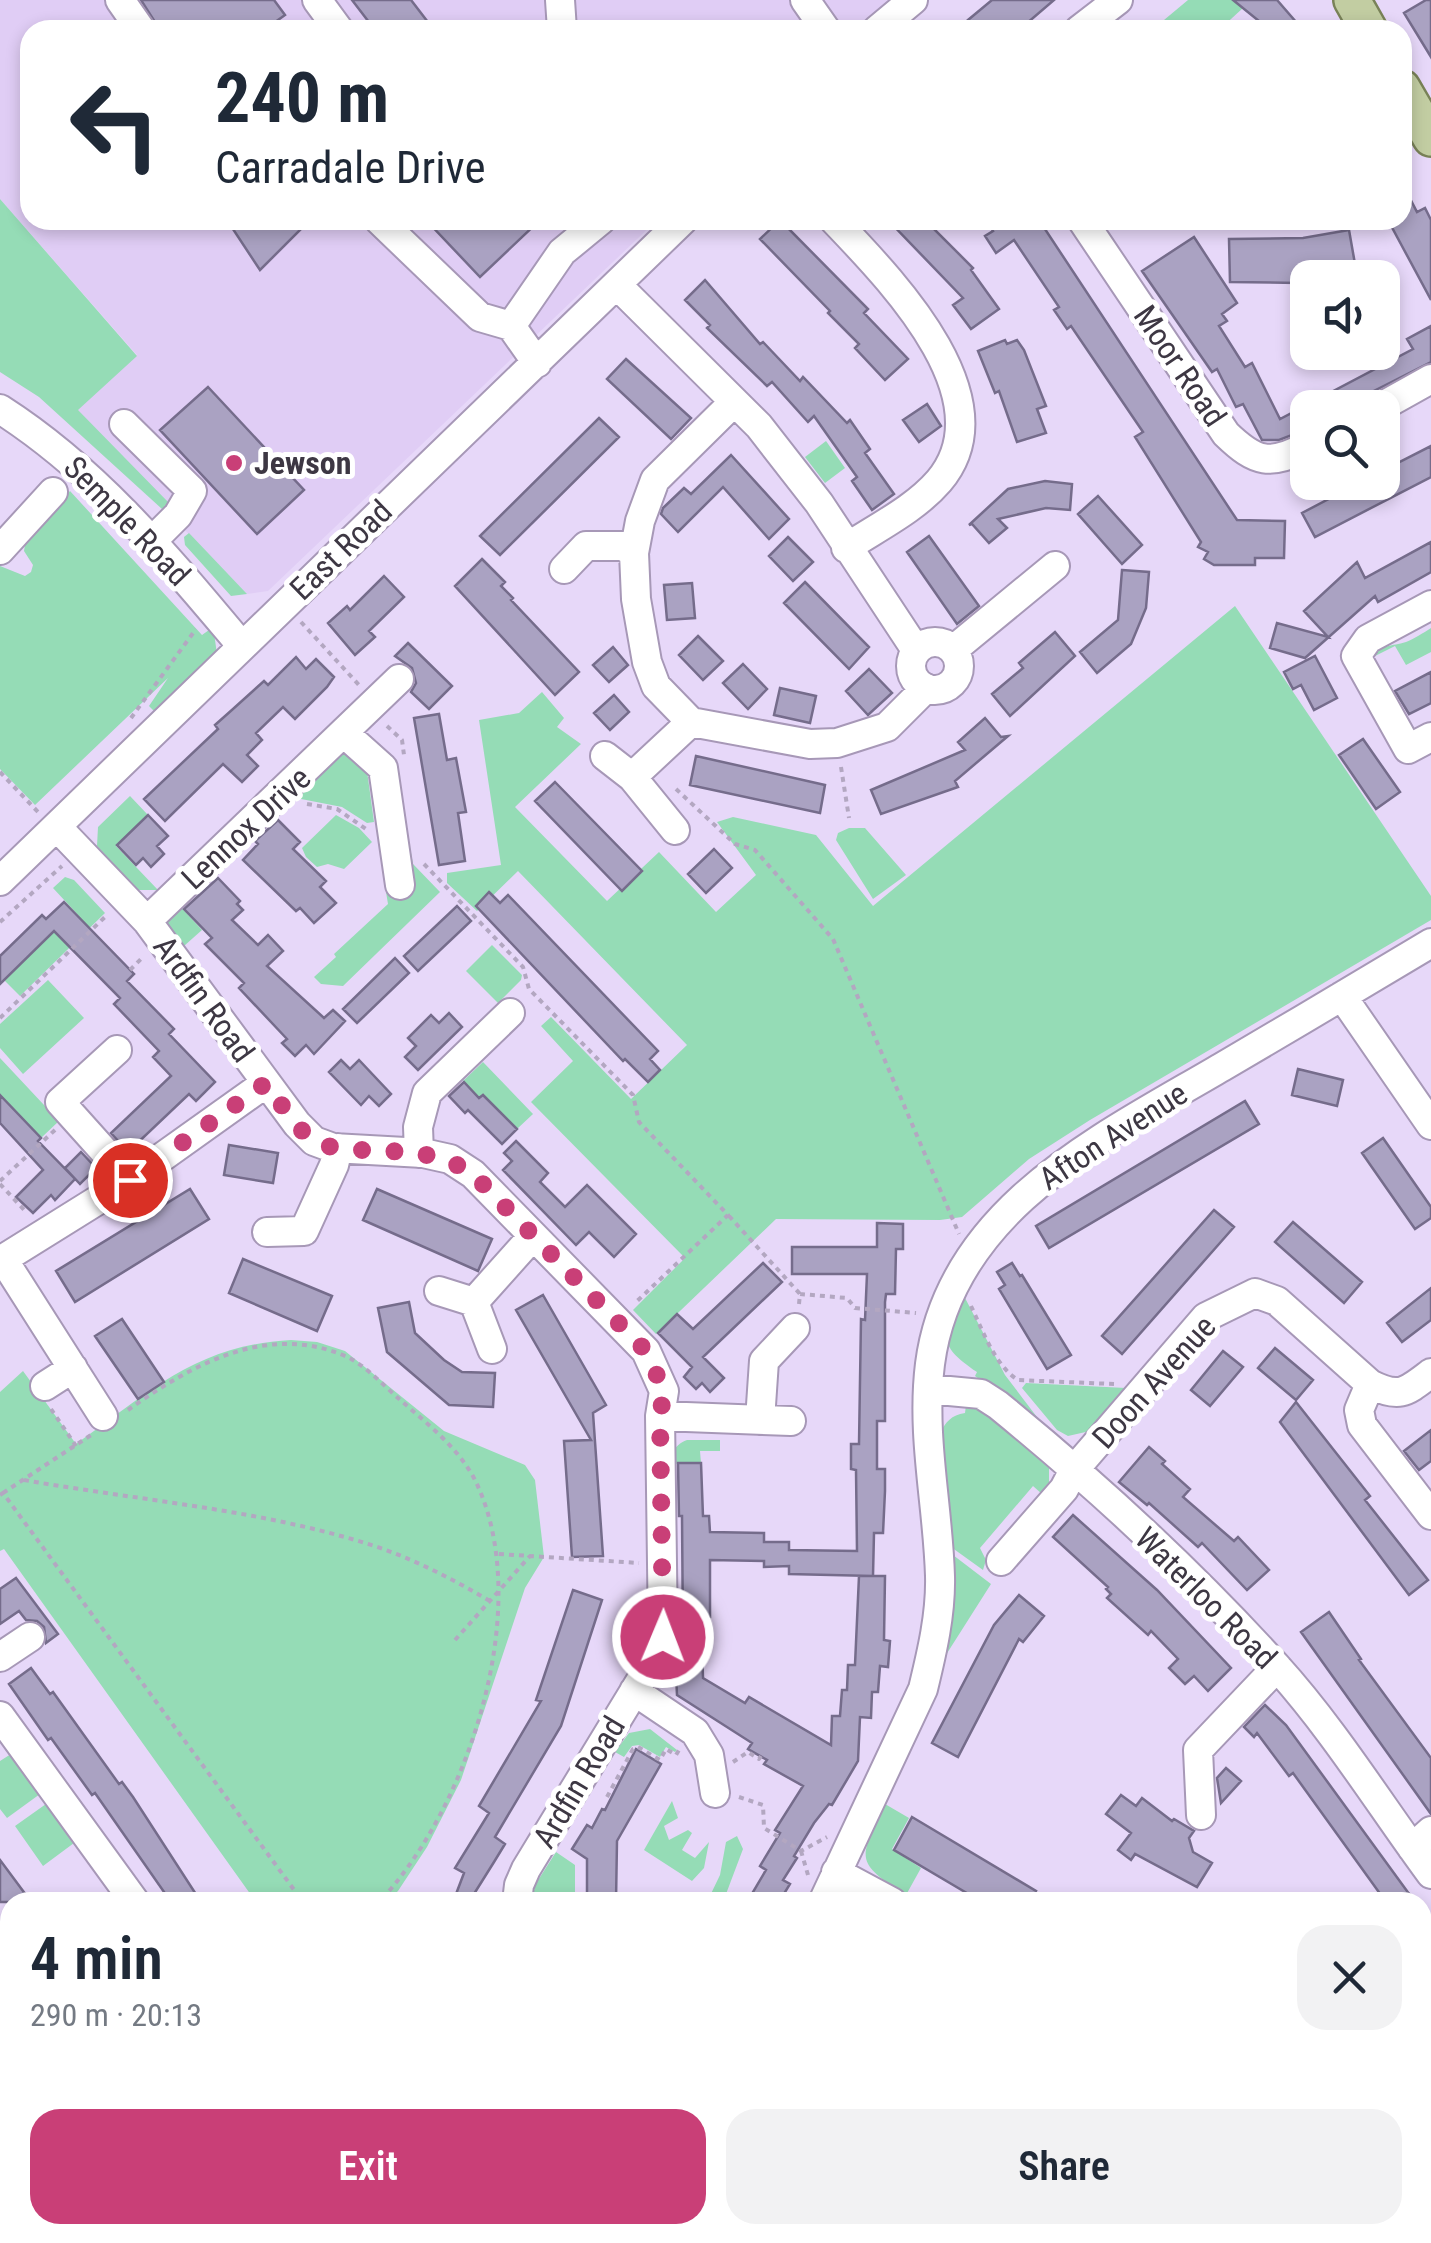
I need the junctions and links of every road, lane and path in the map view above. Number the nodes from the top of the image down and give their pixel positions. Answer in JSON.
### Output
{"nodes":[{"id":1,"x":913,"y":0,"type":"edge"},
{"id":2,"x":1118,"y":0,"type":"edge"},
{"id":3,"x":889,"y":20,"type":"edge"},
{"id":4,"x":1092,"y":20,"type":"edge"},
{"id":5,"x":390,"y":230,"type":"edge"},
{"id":6,"x":589,"y":230,"type":"edge"},
{"id":7,"x":673,"y":230,"type":"edge"},
{"id":8,"x":843,"y":230,"type":"edge"},
{"id":9,"x":1099,"y":230,"type":"edge"},
{"id":10,"x":618,"y":286,"type":"junction"},
{"id":11,"x":511,"y":326,"type":"junction"},
{"id":12,"x":537,"y":363,"type":"junction"},
{"id":13,"x":1431,"y":379,"type":"edge"},
{"id":14,"x":1400,"y":396,"type":"edge"},
{"id":15,"x":733,"y":403,"type":"junction"},
{"id":16,"x":0,"y":409,"type":"edge"},
{"id":17,"x":124,"y":424,"type":"dead end"},
{"id":18,"x":1290,"y":453,"type":"edge"},
{"id":19,"x":52,"y":492,"type":"dead end"},
{"id":20,"x":153,"y":540,"type":"junction"},
{"id":21,"x":846,"y":548,"type":"junction"},
{"id":22,"x":9,"y":551,"type":"edge"},
{"id":23,"x":634,"y":552,"type":"junction"},
{"id":24,"x":1055,"y":566,"type":"dead end"},
{"id":25,"x":564,"y":569,"type":"dead end"},
{"id":26,"x":1431,"y":605,"type":"edge"},
{"id":27,"x":295,"y":616,"type":"dead end"},
{"id":28,"x":198,"y":628,"type":"dead end"},
{"id":29,"x":242,"y":646,"type":"junction"},
{"id":30,"x":916,"y":650,"type":"junction"},
{"id":31,"x":954,"y":650,"type":"junction"},
{"id":32,"x":399,"y":680,"type":"dead end"},
{"id":33,"x":926,"y":688,"type":"junction"},
{"id":34,"x":375,"y":703,"type":"junction"},
{"id":35,"x":128,"y":722,"type":"dead end"},
{"id":36,"x":691,"y":722,"type":"junction"},
{"id":37,"x":345,"y":734,"type":"junction"},
{"id":38,"x":1431,"y":738,"type":"edge"},
{"id":39,"x":837,"y":743,"type":"junction"},
{"id":40,"x":606,"y":756,"type":"dead end"},
{"id":41,"x":640,"y":770,"type":"junction"},
{"id":42,"x":0,"y":772,"type":"edge"},
{"id":43,"x":301,"y":803,"type":"dead end"},
{"id":44,"x":849,"y":818,"type":"dead end"},
{"id":45,"x":57,"y":827,"type":"junction"},
{"id":46,"x":676,"y":830,"type":"dead end"},
{"id":47,"x":392,"y":831,"type":"junction"},
{"id":48,"x":422,"y":862,"type":"dead end"},
{"id":49,"x":0,"y":881,"type":"edge"},
{"id":50,"x":400,"y":885,"type":"dead end"},
{"id":51,"x":109,"y":912,"type":"dead end"},
{"id":52,"x":147,"y":921,"type":"junction"},
{"id":53,"x":1431,"y":943,"type":"edge"},
{"id":54,"x":146,"y":955,"type":"dead end"},
{"id":55,"x":130,"y":970,"type":"dead end"},
{"id":56,"x":1342,"y":996,"type":"junction"},
{"id":57,"x":510,"y":1013,"type":"dead end"},
{"id":58,"x":0,"y":1018,"type":"edge"},
{"id":59,"x":117,"y":1050,"type":"dead end"},
{"id":60,"x":266,"y":1083,"type":"junction"},
{"id":61,"x":71,"y":1115,"type":"junction"},
{"id":62,"x":1431,"y":1125,"type":"edge"},
{"id":63,"x":338,"y":1148,"type":"junction"},
{"id":64,"x":419,"y":1153,"type":"junction"},
{"id":65,"x":130,"y":1180,"type":"junction"},
{"id":66,"x":0,"y":1182,"type":"edge"},
{"id":67,"x":728,"y":1215,"type":"junction"},
{"id":68,"x":35,"y":1222,"type":"dead end"},
{"id":69,"x":267,"y":1232,"type":"dead end"},
{"id":70,"x":533,"y":1236,"type":"junction"},
{"id":71,"x":2,"y":1260,"type":"edge"},
{"id":72,"x":970,"y":1261,"type":"junction"},
{"id":73,"x":439,"y":1291,"type":"dead end"},
{"id":74,"x":800,"y":1294,"type":"junction"},
{"id":75,"x":969,"y":1301,"type":"dead end"},
{"id":76,"x":474,"y":1302,"type":"junction"},
{"id":77,"x":944,"y":1314,"type":"junction"},
{"id":78,"x":616,"y":1320,"type":"junction"},
{"id":79,"x":795,"y":1328,"type":"joint"},
{"id":80,"x":492,"y":1348,"type":"dead end"},
{"id":81,"x":73,"y":1368,"type":"junction"},
{"id":82,"x":1431,"y":1373,"type":"edge"},
{"id":83,"x":1370,"y":1384,"type":"junction"},
{"id":84,"x":45,"y":1386,"type":"joint"},
{"id":85,"x":1149,"y":1386,"type":"junction"},
{"id":86,"x":928,"y":1389,"type":"junction"},
{"id":87,"x":660,"y":1416,"type":"junction"},
{"id":88,"x":760,"y":1420,"type":"junction"},
{"id":89,"x":107,"y":1421,"type":"junction"},
{"id":90,"x":791,"y":1421,"type":"dead end"},
{"id":91,"x":76,"y":1446,"type":"junction"},
{"id":92,"x":1074,"y":1470,"type":"junction"},
{"id":93,"x":24,"y":1480,"type":"junction"},
{"id":94,"x":2,"y":1494,"type":"edge"},
{"id":95,"x":1431,"y":1515,"type":"edge"},
{"id":96,"x":497,"y":1554,"type":"junction"},
{"id":97,"x":530,"y":1556,"type":"junction"},
{"id":98,"x":1002,"y":1561,"type":"dead end"},
{"id":99,"x":664,"y":1565,"type":"junction"},
{"id":100,"x":499,"y":1591,"type":"junction"},
{"id":101,"x":490,"y":1601,"type":"junction"},
{"id":102,"x":30,"y":1637,"type":"dead end"},
{"id":103,"x":455,"y":1640,"type":"dead end"},
{"id":104,"x":0,"y":1658,"type":"edge"},
{"id":105,"x":1277,"y":1667,"type":"junction"},
{"id":106,"x":634,"y":1691,"type":"junction"},
{"id":107,"x":0,"y":1716,"type":"edge"},
{"id":108,"x":680,"y":1748,"type":"dead end"},
{"id":109,"x":761,"y":1756,"type":"dead end"},
{"id":110,"x":732,"y":1762,"type":"dead end"},
{"id":111,"x":715,"y":1792,"type":"joint"},
{"id":112,"x":607,"y":1798,"type":"dead end"},
{"id":113,"x":1201,"y":1815,"type":"dead end"},
{"id":114,"x":862,"y":1818,"type":"junction"},
{"id":115,"x":1421,"y":1840,"type":"edge"},
{"id":116,"x":836,"y":1872,"type":"junction"},
{"id":117,"x":1431,"y":1874,"type":"edge"},
{"id":118,"x":128,"y":1892,"type":"edge"},
{"id":119,"x":296,"y":1892,"type":"edge"},
{"id":120,"x":388,"y":1892,"type":"edge"},
{"id":121,"x":518,"y":1892,"type":"edge"},
{"id":122,"x":827,"y":1892,"type":"edge"},
{"id":123,"x":873,"y":1892,"type":"edge"}],
"edges":[{"from":1,"to":3,"type":"street"},
{"from":2,"to":4,"type":"street"},
{"from":5,"to":11,"type":"street"},
{"from":6,"to":11,"type":"street"},
{"from":7,"to":10,"type":"street","name":"East Road"},
{"from":8,"to":21,"type":"street"},
{"from":9,"to":18,"type":"street","name":"Moor Road"},
{"from":10,"to":12,"type":"street","name":"East Road"},
{"from":10,"to":15,"type":"street"},
{"from":11,"to":12,"type":"street"},
{"from":12,"to":29,"type":"street","name":"East Road"},
{"from":13,"to":14,"type":"street"},
{"from":15,"to":21,"type":"street"},
{"from":15,"to":23,"type":"street"},
{"from":16,"to":20,"type":"street","name":"Semple Road"},
{"from":17,"to":20,"type":"street"},
{"from":19,"to":22,"type":"street"},
{"from":20,"to":29,"type":"street","name":"Semple Road"},
{"from":21,"to":30,"type":"street"},
{"from":23,"to":25,"type":"street"},
{"from":23,"to":36,"type":"street"},
{"from":24,"to":31,"type":"street"},
{"from":26,"to":38,"type":"street"},
{"from":27,"to":34,"type":"path"},
{"from":28,"to":35,"type":"path"},
{"from":29,"to":45,"type":"street","name":"East Road"},
{"from":30,"to":31,"type":"street"},
{"from":30,"to":33,"type":"street"},
{"from":31,"to":33,"type":"street"},
{"from":32,"to":34,"type":"street","name":"Lennox Drive"},
{"from":33,"to":39,"type":"street"},
{"from":34,"to":37,"type":"street","name":"Lennox Drive"},
{"from":36,"to":39,"type":"street"},
{"from":36,"to":41,"type":"street"},
{"from":37,"to":47,"type":"street"},
{"from":37,"to":52,"type":"street","name":"Lennox Drive"},
{"from":39,"to":44,"type":"path"},
{"from":40,"to":41,"type":"street"},
{"from":41,"to":46,"type":"street"},
{"from":41,"to":72,"type":"path"},
{"from":42,"to":45,"type":"path"},
{"from":43,"to":47,"type":"path"},
{"from":45,"to":49,"type":"street","name":"East Road"},
{"from":45,"to":52,"type":"street","name":"Ardfin Road"},
{"from":47,"to":50,"type":"street"},
{"from":48,"to":67,"type":"path"},
{"from":51,"to":58,"type":"path"},
{"from":52,"to":60,"type":"street","name":"Ardfin Road"},
{"from":53,"to":56,"type":"street","name":"Afton Avenue"},
{"from":54,"to":55,"type":"path"},
{"from":56,"to":62,"type":"street"},
{"from":56,"to":72,"type":"street","name":"Afton Avenue"},
{"from":57,"to":64,"type":"street"},
{"from":59,"to":61,"type":"street"},
{"from":60,"to":63,"type":"street","name":"Ardfin Road"},
{"from":60,"to":65,"type":"street"},
{"from":61,"to":65,"type":"street"},
{"from":61,"to":66,"type":"path"},
{"from":63,"to":64,"type":"street","name":"Ardfin Road"},
{"from":63,"to":69,"type":"street"},
{"from":64,"to":70,"type":"street","name":"Ardfin Road"},
{"from":65,"to":71,"type":"street"},
{"from":66,"to":68,"type":"path"},
{"from":67,"to":74,"type":"path"},
{"from":67,"to":78,"type":"path"},
{"from":70,"to":76,"type":"street"},
{"from":70,"to":78,"type":"street","name":"Ardfin Road"},
{"from":71,"to":81,"type":"street"},
{"from":72,"to":77,"type":"street","name":"Afton Avenue"},
{"from":73,"to":76,"type":"street"},
{"from":74,"to":77,"type":"path"},
{"from":74,"to":79,"type":"path"},
{"from":75,"to":85,"type":"path"},
{"from":76,"to":80,"type":"street"},
{"from":77,"to":86,"type":"street","name":"Afton Avenue"},
{"from":78,"to":87,"type":"street","name":"Ardfin Road"},
{"from":79,"to":88,"type":"street"},
{"from":81,"to":84,"type":"street"},
{"from":81,"to":89,"type":"street"},
{"from":82,"to":83,"type":"street"},
{"from":83,"to":85,"type":"street","name":"Doon Avenue"},
{"from":83,"to":95,"type":"street"},
{"from":84,"to":91,"type":"path"},
{"from":85,"to":92,"type":"street","name":"Doon Avenue"},
{"from":86,"to":92,"type":"street","name":"Waterloo Road"},
{"from":86,"to":114,"type":"street","name":"Afton Avenue"},
{"from":87,"to":88,"type":"street"},
{"from":87,"to":99,"type":"street","name":"Ardfin Road"},
{"from":88,"to":90,"type":"street"},
{"from":89,"to":91,"type":"path"},
{"from":89,"to":96,"type":"path"},
{"from":91,"to":93,"type":"path"},
{"from":92,"to":98,"type":"street","name":"Doon Avenue"},
{"from":92,"to":105,"type":"street","name":"Waterloo Road"},
{"from":93,"to":94,"type":"path"},
{"from":93,"to":101,"type":"path"},
{"from":94,"to":119,"type":"path"},
{"from":96,"to":97,"type":"path"},
{"from":96,"to":100,"type":"path"},
{"from":97,"to":99,"type":"path"},
{"from":97,"to":100,"type":"path"},
{"from":99,"to":106,"type":"street","name":"Ardfin Road"},
{"from":100,"to":101,"type":"path"},
{"from":100,"to":120,"type":"path"},
{"from":101,"to":103,"type":"path"},
{"from":102,"to":104,"type":"street"},
{"from":105,"to":113,"type":"street"},
{"from":105,"to":115,"type":"street","name":"Waterloo Road"},
{"from":106,"to":111,"type":"street"},
{"from":106,"to":121,"type":"street","name":"Ardfin Road"},
{"from":107,"to":118,"type":"street"},
{"from":108,"to":112,"type":"path"},
{"from":109,"to":110,"type":"path"},
{"from":111,"to":114,"type":"path"},
{"from":114,"to":116,"type":"street","name":"Afton Avenue"},
{"from":115,"to":117,"type":"street","name":"Waterloo Road"},
{"from":116,"to":122,"type":"street","name":"Afton Avenue"},
{"from":116,"to":123,"type":"street"}]}
